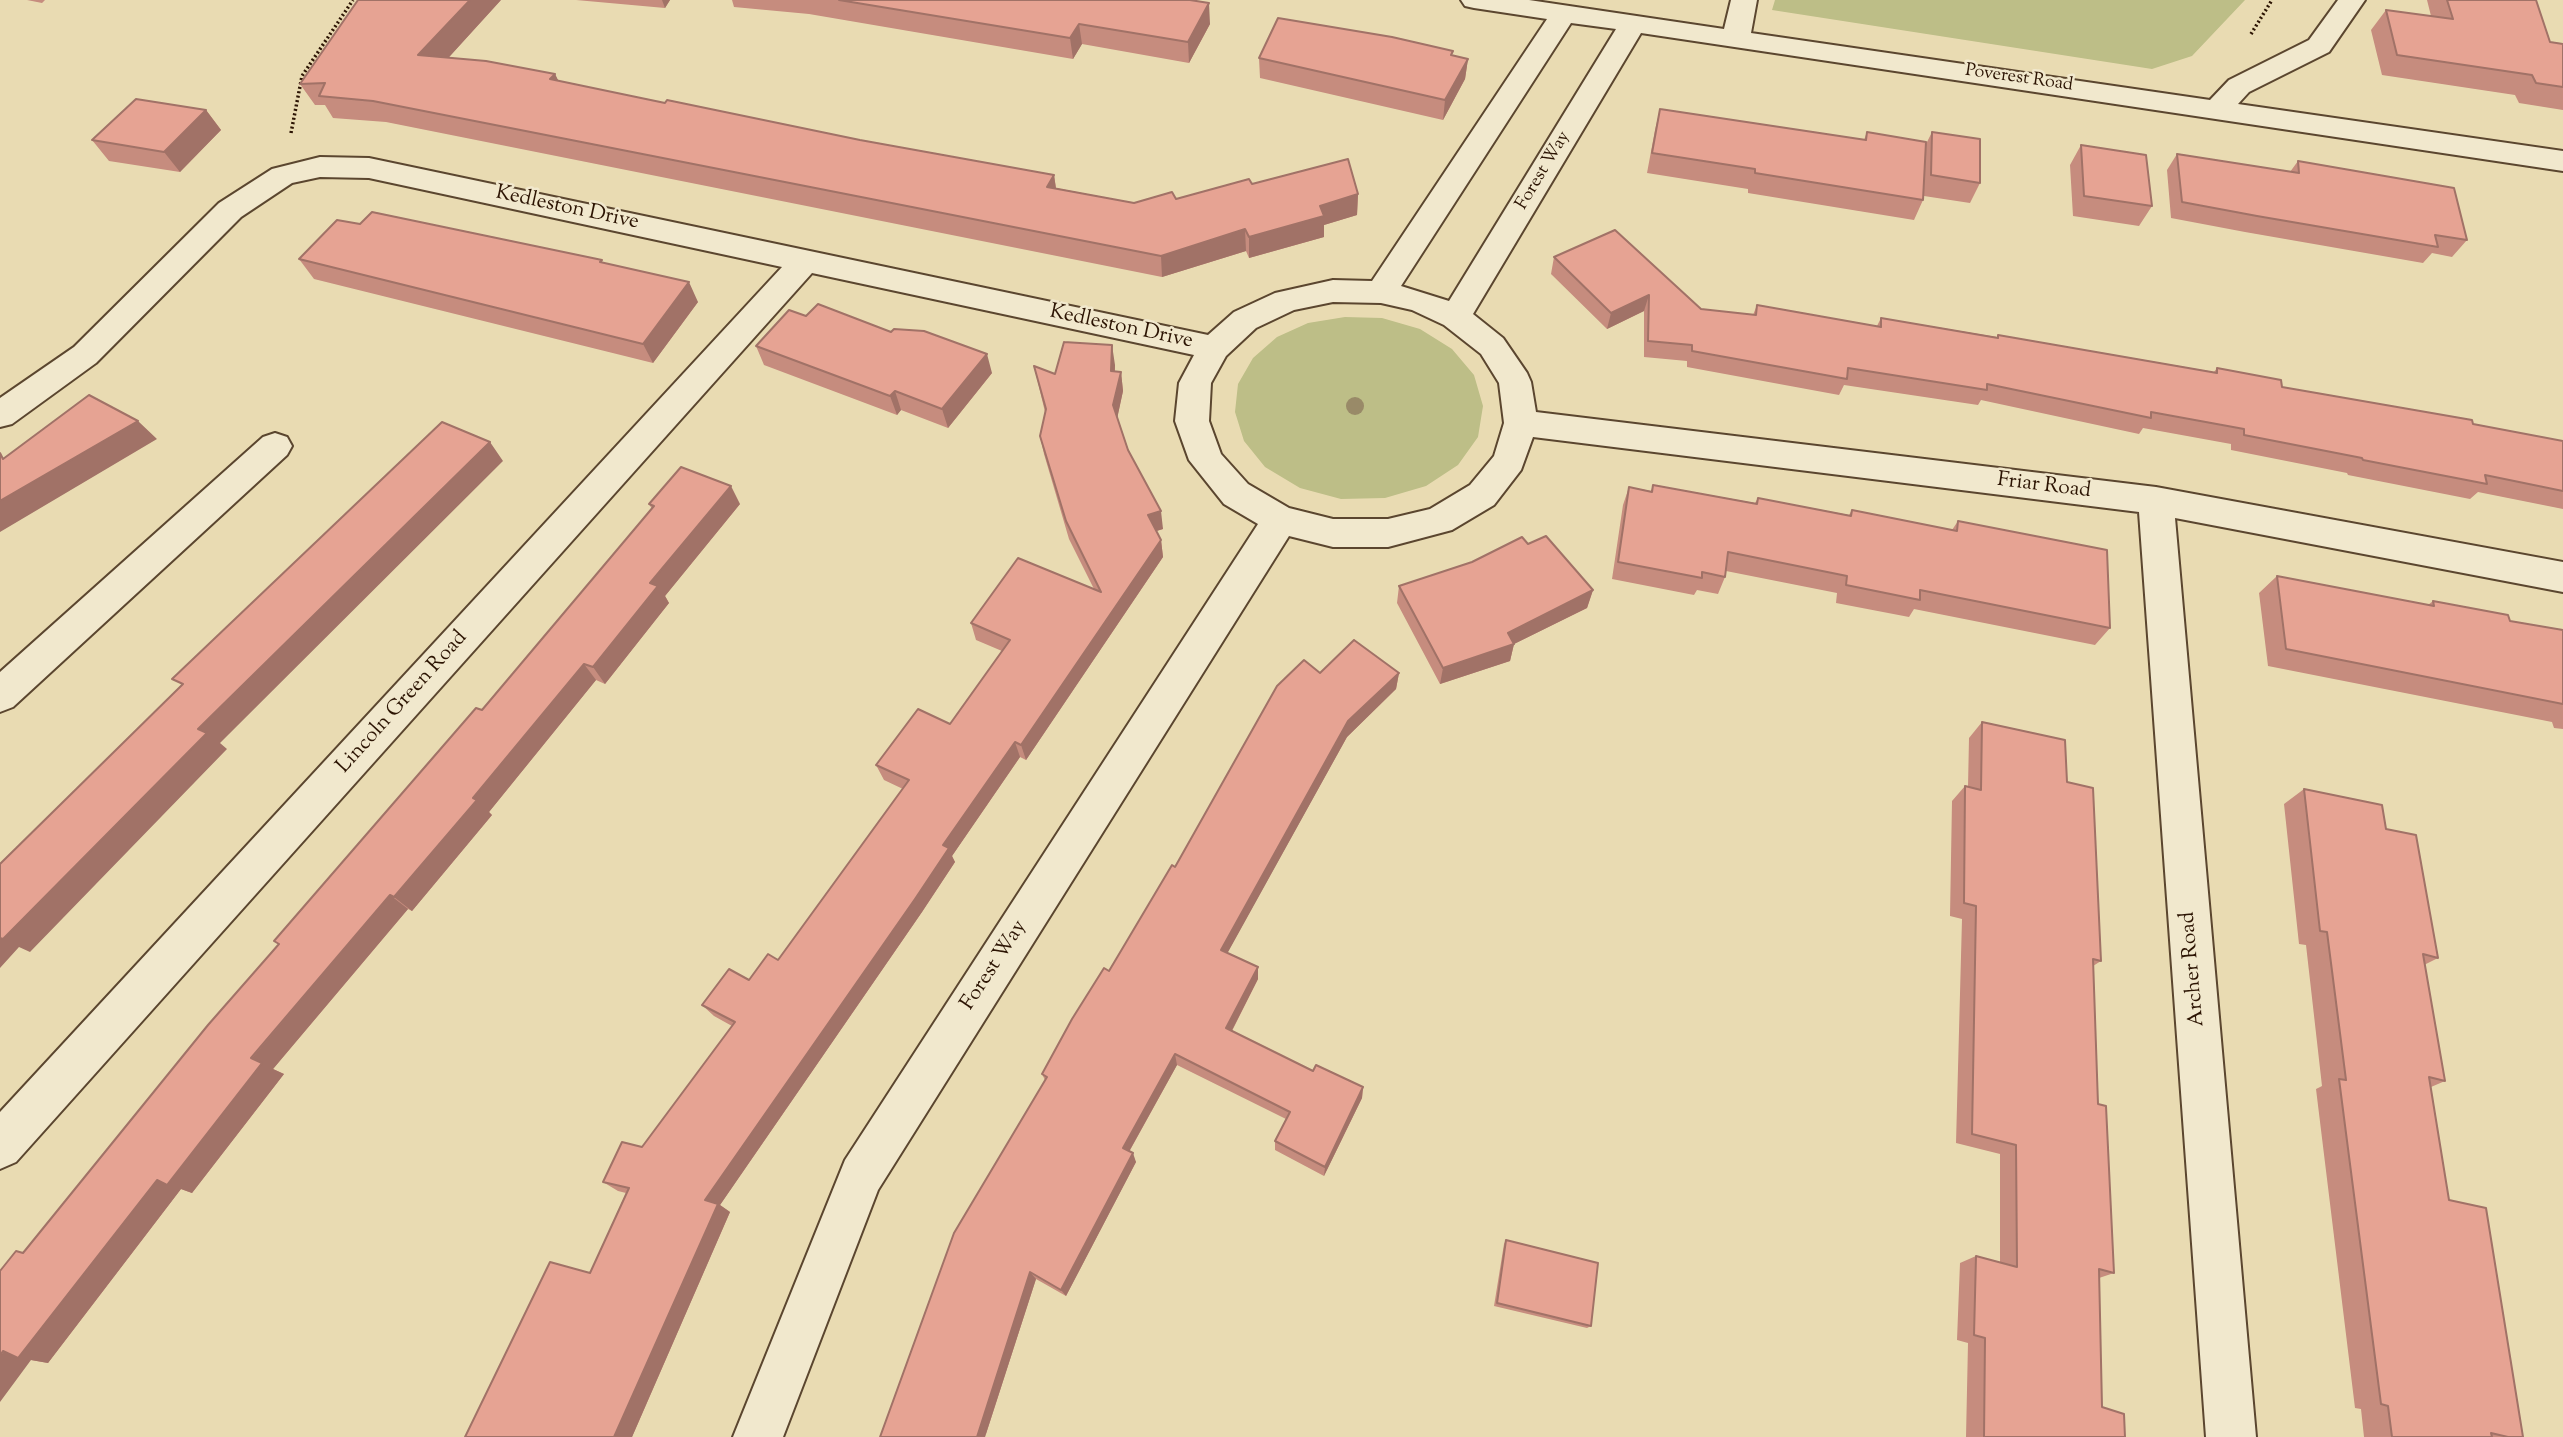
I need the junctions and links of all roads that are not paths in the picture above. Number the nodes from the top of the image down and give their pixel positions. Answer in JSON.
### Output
{"nodes":[{"id":1,"x":1474,"y":0,"type":"edge"},
{"id":2,"x":1744,"y":0,"type":"edge"},
{"id":3,"x":2352,"y":0,"type":"edge"},
{"id":4,"x":1564,"y":13,"type":"junction"},
{"id":5,"x":1633,"y":24,"type":"junction"},
{"id":6,"x":1736,"y":37,"type":"junction"},
{"id":7,"x":2218,"y":108,"type":"junction"},
{"id":8,"x":2563,"y":162,"type":"edge"},
{"id":9,"x":806,"y":260,"type":"junction"},
{"id":10,"x":1381,"y":292,"type":"junction"},
{"id":11,"x":1455,"y":317,"type":"junction"},
{"id":12,"x":1214,"y":348,"type":"junction"},
{"id":13,"x":0,"y":415,"type":"edge"},
{"id":14,"x":1521,"y":423,"type":"junction"},
{"id":15,"x":275,"y":446,"type":"dead end"},
{"id":16,"x":2156,"y":501,"type":"junction"},
{"id":17,"x":1280,"y":520,"type":"junction"},
{"id":18,"x":2563,"y":577,"type":"edge"},
{"id":19,"x":0,"y":696,"type":"edge"},
{"id":20,"x":0,"y":1146,"type":"edge"},
{"id":21,"x":758,"y":1437,"type":"edge"},
{"id":22,"x":2231,"y":1437,"type":"edge"}],
"edges":[{"from":1,"to":4,"type":"street","name":"Poverest Road"},
{"from":2,"to":6,"type":"street"},
{"from":3,"to":7,"type":"street"},
{"from":4,"to":5,"type":"street","name":"Poverest Road"},
{"from":4,"to":10,"type":"street"},
{"from":5,"to":6,"type":"street","name":"Poverest Road"},
{"from":5,"to":11,"type":"street","name":"Forest Way"},
{"from":6,"to":7,"type":"street","name":"Poverest Road"},
{"from":7,"to":8,"type":"street","name":"Poverest Road"},
{"from":9,"to":12,"type":"street","name":"Kedleston Drive"},
{"from":9,"to":13,"type":"street","name":"Kedleston Drive"},
{"from":9,"to":20,"type":"street","name":"Lincoln Green Road"},
{"from":10,"to":11,"type":"street"},
{"from":10,"to":12,"type":"street"},
{"from":11,"to":14,"type":"street"},
{"from":12,"to":17,"type":"street"},
{"from":14,"to":16,"type":"street","name":"Friar Road"},
{"from":14,"to":17,"type":"street"},
{"from":15,"to":19,"type":"street"},
{"from":16,"to":18,"type":"street","name":"Friar Road"},
{"from":16,"to":22,"type":"street","name":"Archer Road"},
{"from":17,"to":21,"type":"street","name":"Forest Way"}]}
